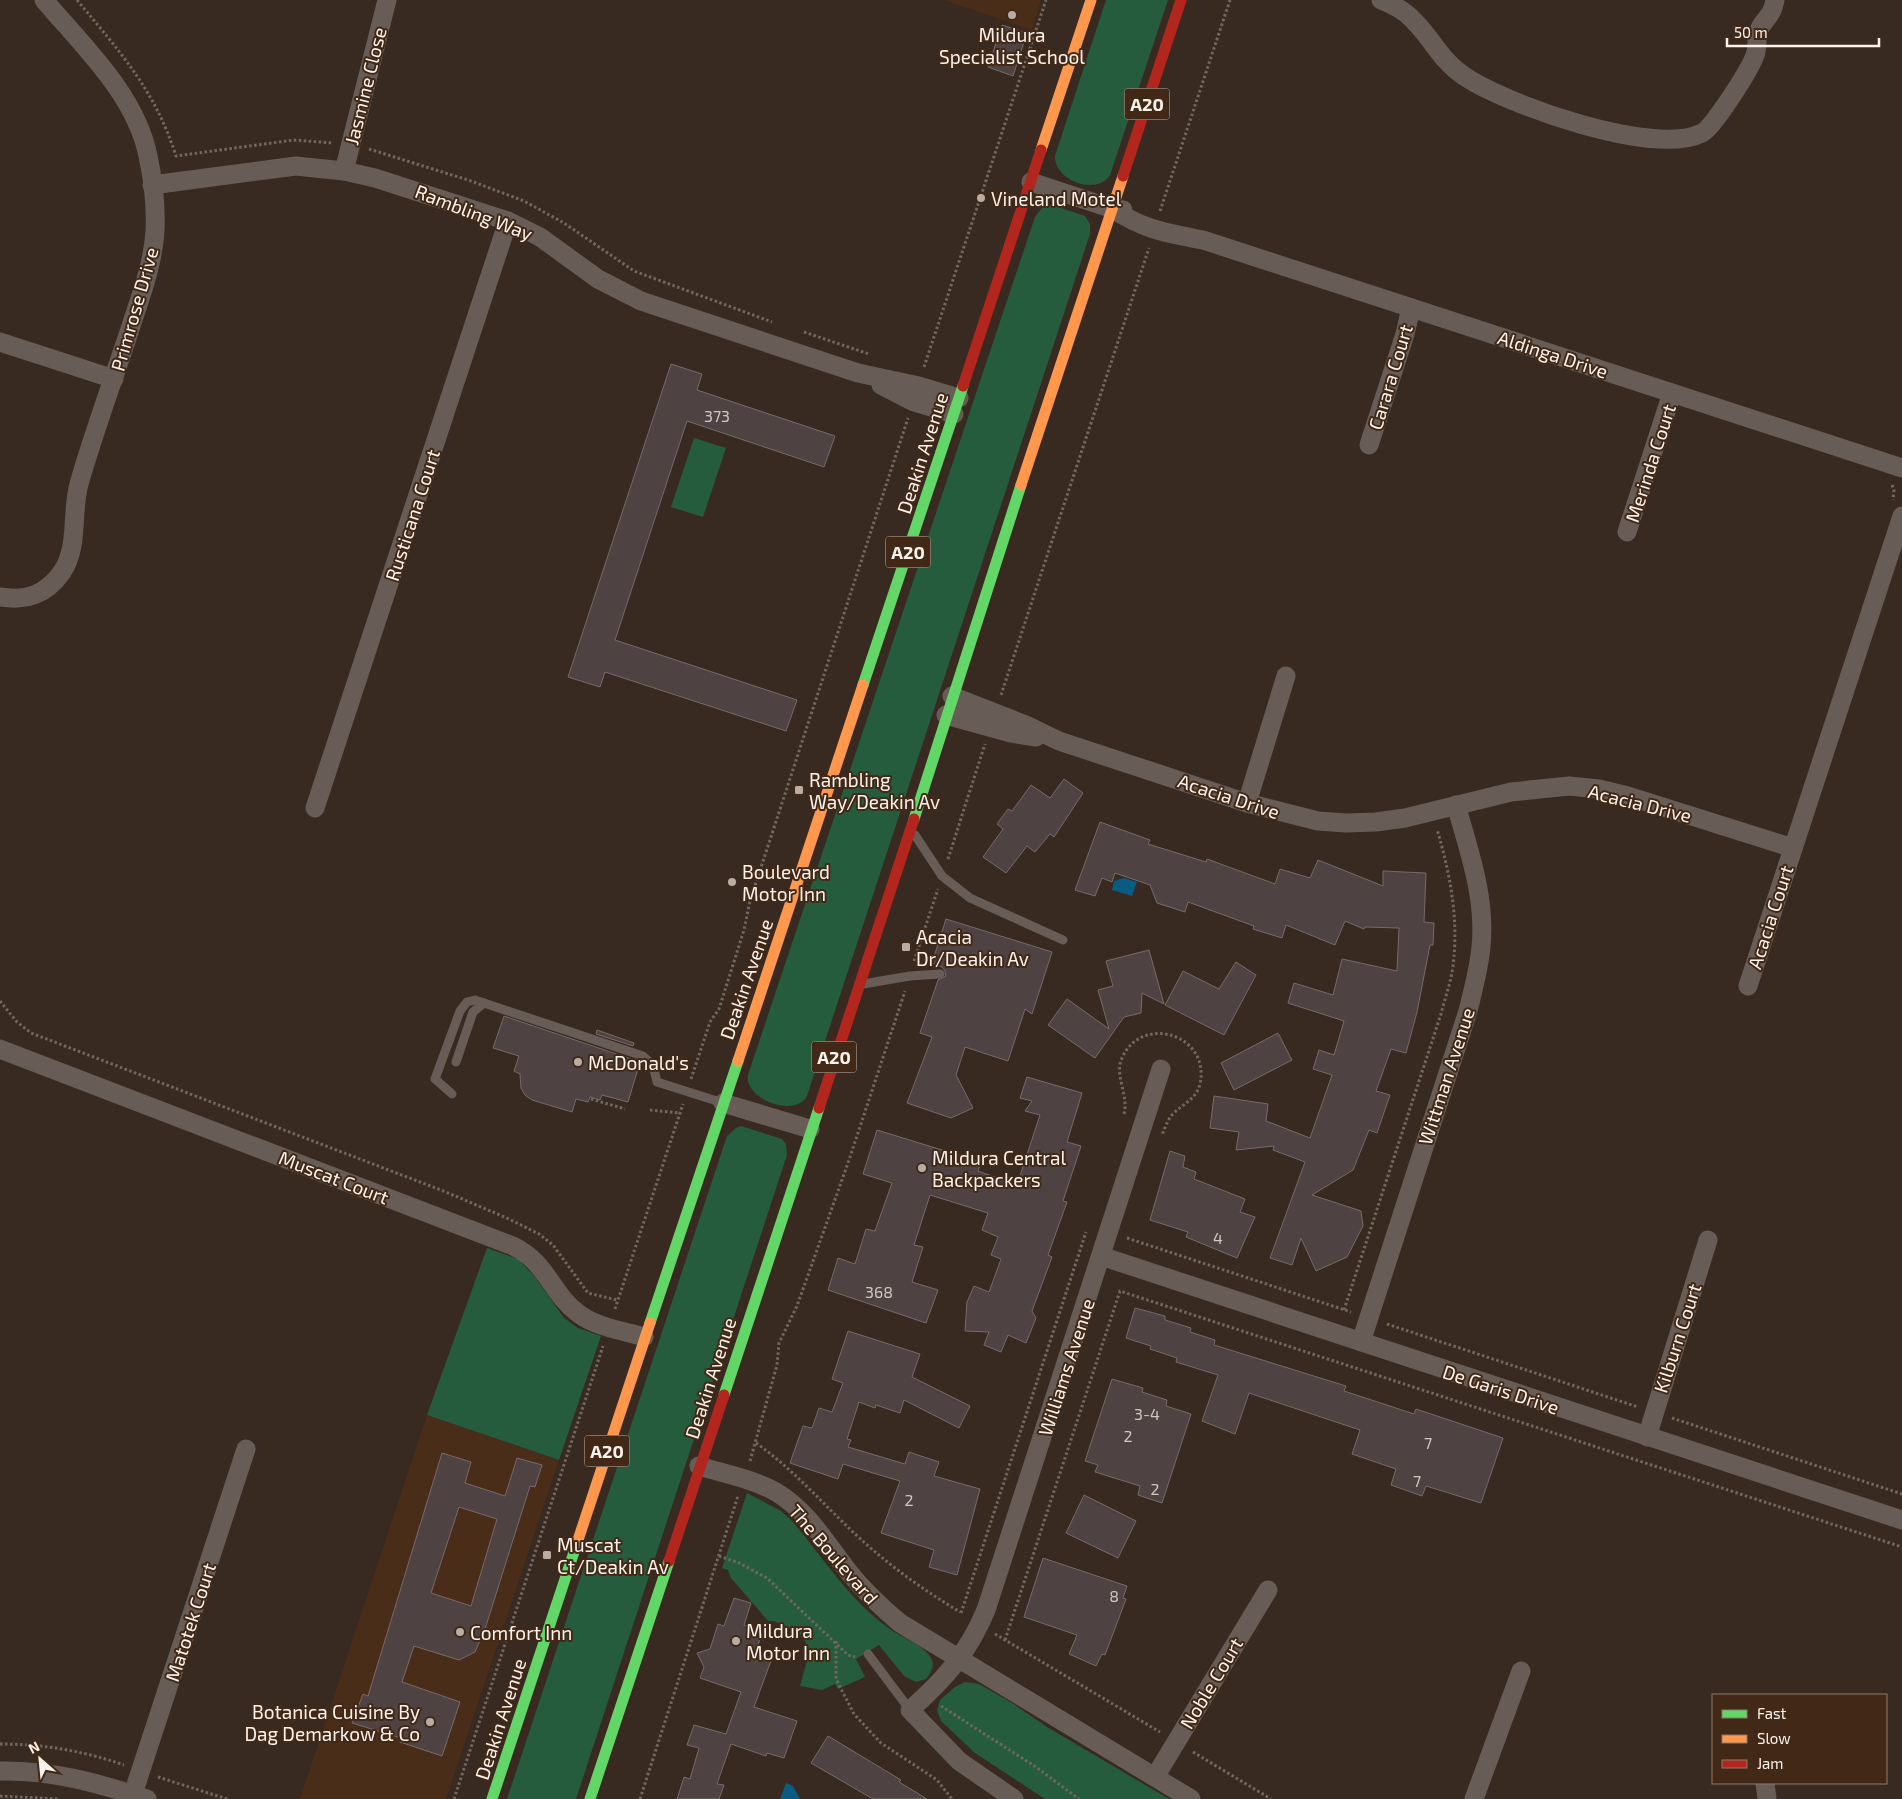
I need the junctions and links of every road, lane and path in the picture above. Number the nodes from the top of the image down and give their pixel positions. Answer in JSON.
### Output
{"nodes":[{"id":1,"x":44,"y":0,"type":"edge"},
{"id":2,"x":387,"y":0,"type":"edge"},
{"id":3,"x":1046,"y":0,"type":"edge"},
{"id":4,"x":1091,"y":0,"type":"edge"},
{"id":5,"x":1181,"y":0,"type":"edge"},
{"id":6,"x":1230,"y":0,"type":"edge"},
{"id":7,"x":1775,"y":0,"type":"edge"},
{"id":8,"x":1385,"y":1,"type":"edge"},
{"id":9,"x":350,"y":146,"type":"junction"},
{"id":10,"x":190,"y":153,"type":"dead end"},
{"id":11,"x":344,"y":171,"type":"junction"},
{"id":12,"x":1031,"y":182,"type":"junction"},
{"id":13,"x":152,"y":185,"type":"junction"},
{"id":14,"x":1113,"y":209,"type":"junction"},
{"id":15,"x":508,"y":221,"type":"junction"},
{"id":16,"x":1156,"y":225,"type":"junction"},
{"id":17,"x":1411,"y":308,"type":"junction"},
{"id":18,"x":775,"y":323,"type":"dead end"},
{"id":19,"x":803,"y":332,"type":"dead end"},
{"id":20,"x":0,"y":342,"type":"edge"},
{"id":21,"x":877,"y":356,"type":"dead end"},
{"id":22,"x":114,"y":379,"type":"junction"},
{"id":23,"x":1672,"y":393,"type":"junction"},
{"id":24,"x":916,"y":394,"type":"junction"},
{"id":25,"x":957,"y":406,"type":"junction"},
{"id":26,"x":1369,"y":445,"type":"dead end"},
{"id":27,"x":1902,"y":468,"type":"edge"},
{"id":28,"x":1902,"y":516,"type":"edge"},
{"id":29,"x":1627,"y":532,"type":"dead end"},
{"id":30,"x":0,"y":597,"type":"edge"},
{"id":31,"x":1286,"y":676,"type":"dead end"},
{"id":32,"x":952,"y":696,"type":"junction"},
{"id":33,"x":946,"y":715,"type":"junction"},
{"id":34,"x":993,"y":720,"type":"junction"},
{"id":35,"x":1247,"y":803,"type":"junction"},
{"id":36,"x":1456,"y":805,"type":"junction"},
{"id":37,"x":315,"y":808,"type":"dead end"},
{"id":38,"x":1437,"y":828,"type":"dead end"},
{"id":39,"x":911,"y":829,"type":"junction"},
{"id":40,"x":1793,"y":848,"type":"junction"},
{"id":41,"x":942,"y":876,"type":"junction"},
{"id":42,"x":1063,"y":940,"type":"dead end"},
{"id":43,"x":940,"y":974,"type":"dead end"},
{"id":44,"x":910,"y":976,"type":"junction"},
{"id":45,"x":858,"y":985,"type":"junction"},
{"id":46,"x":1748,"y":986,"type":"dead end"},
{"id":47,"x":0,"y":1001,"type":"edge"},
{"id":48,"x":484,"y":1003,"type":"junction"},
{"id":49,"x":0,"y":1049,"type":"edge"},
{"id":50,"x":456,"y":1062,"type":"dead end"},
{"id":51,"x":1161,"y":1069,"type":"dead end"},
{"id":52,"x":687,"y":1090,"type":"junction"},
{"id":53,"x":452,"y":1094,"type":"dead end"},
{"id":54,"x":591,"y":1099,"type":"dead end"},
{"id":55,"x":723,"y":1103,"type":"junction"},
{"id":56,"x":625,"y":1109,"type":"dead end"},
{"id":57,"x":650,"y":1110,"type":"dead end"},
{"id":58,"x":680,"y":1113,"type":"junction"},
{"id":59,"x":810,"y":1129,"type":"junction"},
{"id":60,"x":1127,"y":1240,"type":"dead end"},
{"id":61,"x":1708,"y":1240,"type":"dead end"},
{"id":62,"x":1101,"y":1256,"type":"junction"},
{"id":63,"x":618,"y":1300,"type":"junction"},
{"id":64,"x":1344,"y":1310,"type":"junction"},
{"id":65,"x":1368,"y":1317,"type":"junction"},
{"id":66,"x":609,"y":1326,"type":"junction"},
{"id":67,"x":644,"y":1337,"type":"junction"},
{"id":68,"x":1361,"y":1342,"type":"junction"},
{"id":69,"x":1654,"y":1412,"type":"junction"},
{"id":70,"x":1647,"y":1437,"type":"junction"},
{"id":71,"x":756,"y":1443,"type":"junction"},
{"id":72,"x":246,"y":1449,"type":"dead end"},
{"id":73,"x":699,"y":1466,"type":"junction"},
{"id":74,"x":744,"y":1480,"type":"junction"},
{"id":75,"x":1902,"y":1494,"type":"edge"},
{"id":76,"x":1902,"y":1520,"type":"edge"},
{"id":77,"x":1902,"y":1547,"type":"edge"},
{"id":78,"x":719,"y":1556,"type":"junction"},
{"id":79,"x":1268,"y":1590,"type":"dead end"},
{"id":80,"x":980,"y":1626,"type":"junction"},
{"id":81,"x":1006,"y":1640,"type":"junction"},
{"id":82,"x":836,"y":1641,"type":"junction"},
{"id":83,"x":868,"y":1654,"type":"joint"},
{"id":84,"x":960,"y":1660,"type":"junction"},
{"id":85,"x":1521,"y":1671,"type":"dead end"},
{"id":86,"x":927,"y":1695,"type":"junction"},
{"id":87,"x":910,"y":1710,"type":"junction"},
{"id":88,"x":1176,"y":1742,"type":"junction"},
{"id":89,"x":0,"y":1744,"type":"edge"},
{"id":90,"x":0,"y":1771,"type":"edge"},
{"id":91,"x":141,"y":1771,"type":"junction"},
{"id":92,"x":1154,"y":1777,"type":"junction"},
{"id":93,"x":1765,"y":1784,"type":"edge"},
{"id":94,"x":0,"y":1796,"type":"edge"},
{"id":95,"x":140,"y":1797,"type":"edge"},
{"id":96,"x":58,"y":1799,"type":"edge"},
{"id":97,"x":227,"y":1799,"type":"edge"},
{"id":98,"x":454,"y":1799,"type":"edge"},
{"id":99,"x":492,"y":1799,"type":"edge"},
{"id":100,"x":590,"y":1799,"type":"edge"},
{"id":101,"x":640,"y":1799,"type":"edge"},
{"id":102,"x":952,"y":1799,"type":"edge"},
{"id":103,"x":1014,"y":1799,"type":"edge"},
{"id":104,"x":1079,"y":1799,"type":"edge"},
{"id":105,"x":1191,"y":1799,"type":"edge"},
{"id":106,"x":1271,"y":1799,"type":"edge"},
{"id":107,"x":1474,"y":1799,"type":"edge"},
{"id":108,"x":1767,"y":1799,"type":"edge"}],
"edges":[{"from":1,"to":13,"type":"street","name":"Primrose Drive"},
{"from":2,"to":9,"type":"street","name":"Jasmine Close"},
{"from":3,"to":24,"type":"path"},
{"from":4,"to":12,"type":"highway","name":"Deakin Avenue","number":"A20"},
{"from":5,"to":14,"type":"highway","name":"Deakin Avenue","number":"A20"},
{"from":6,"to":16,"type":"path"},
{"from":7,"to":8,"type":"street"},
{"from":9,"to":10,"type":"path"},
{"from":9,"to":11,"type":"street","name":"Jasmine Close"},
{"from":9,"to":18,"type":"path"},
{"from":11,"to":13,"type":"street","name":"Rambling Way"},
{"from":11,"to":15,"type":"street","name":"Rambling Way"},
{"from":12,"to":14,"type":"street","name":"Aldinga Drive"},
{"from":12,"to":25,"type":"highway","name":"Deakin Avenue","number":"A20"},
{"from":13,"to":22,"type":"street","name":"Primrose Drive"},
{"from":14,"to":16,"type":"street","name":"Aldinga Drive"},
{"from":14,"to":32,"type":"highway","name":"Deakin Avenue","number":"A20"},
{"from":15,"to":24,"type":"street","name":"Rambling Way"},
{"from":15,"to":37,"type":"street","name":"Rusticana Court"},
{"from":16,"to":17,"type":"street","name":"Aldinga Drive"},
{"from":16,"to":34,"type":"path"},
{"from":17,"to":23,"type":"street","name":"Aldinga Drive"},
{"from":17,"to":26,"type":"street","name":"Carara Court"},
{"from":19,"to":21,"type":"path"},
{"from":20,"to":22,"type":"street"},
{"from":22,"to":30,"type":"street","name":"Primrose Drive"},
{"from":23,"to":27,"type":"street","name":"Aldinga Drive"},
{"from":23,"to":29,"type":"street","name":"Merinda Court"},
{"from":24,"to":25,"type":"street","name":"Rambling Way"},
{"from":24,"to":52,"type":"path"},
{"from":25,"to":55,"type":"highway","name":"Deakin Avenue","number":"A20"},
{"from":28,"to":40,"type":"street"},
{"from":31,"to":35,"type":"street"},
{"from":32,"to":33,"type":"highway","name":"Deakin Avenue","number":"A20"},
{"from":32,"to":34,"type":"street","name":"Acacia Drive"},
{"from":33,"to":34,"type":"street","name":"Acacia Drive"},
{"from":33,"to":39,"type":"highway","name":"Deakin Avenue","number":"A20"},
{"from":34,"to":35,"type":"street","name":"Acacia Drive"},
{"from":34,"to":41,"type":"path"},
{"from":35,"to":36,"type":"street","name":"Acacia Drive"},
{"from":36,"to":40,"type":"street","name":"Acacia Drive"},
{"from":36,"to":65,"type":"street","name":"Wittman Avenue"},
{"from":38,"to":64,"type":"path"},
{"from":39,"to":41,"type":"lane"},
{"from":39,"to":45,"type":"highway","name":"Deakin Avenue","number":"A20"},
{"from":40,"to":46,"type":"street","name":"Acacia Court"},
{"from":41,"to":42,"type":"lane"},
{"from":41,"to":44,"type":"path"},
{"from":43,"to":44,"type":"lane"},
{"from":44,"to":45,"type":"lane"},
{"from":44,"to":71,"type":"path"},
{"from":45,"to":59,"type":"highway","name":"Deakin Avenue","number":"A20"},
{"from":47,"to":63,"type":"path"},
{"from":48,"to":50,"type":"lane"},
{"from":48,"to":52,"type":"lane"},
{"from":48,"to":53,"type":"lane"},
{"from":49,"to":66,"type":"street","name":"Muscat Court"},
{"from":51,"to":62,"type":"street","name":"Williams Avenue"},
{"from":52,"to":55,"type":"lane"},
{"from":52,"to":58,"type":"path"},
{"from":54,"to":56,"type":"path"},
{"from":55,"to":59,"type":"street"},
{"from":55,"to":67,"type":"highway","name":"Deakin Avenue","number":"A20"},
{"from":57,"to":58,"type":"path"},
{"from":58,"to":63,"type":"path"},
{"from":59,"to":73,"type":"highway","name":"Deakin Avenue","number":"A20"},
{"from":60,"to":64,"type":"path"},
{"from":61,"to":69,"type":"street","name":"Kilburn Court"},
{"from":62,"to":68,"type":"street","name":"De Garis Drive"},
{"from":62,"to":80,"type":"street","name":"Williams Avenue"},
{"from":63,"to":66,"type":"path"},
{"from":64,"to":65,"type":"path"},
{"from":65,"to":68,"type":"street","name":"Wittman Avenue"},
{"from":65,"to":69,"type":"path"},
{"from":66,"to":67,"type":"street","name":"Muscat Court"},
{"from":66,"to":98,"type":"path"},
{"from":67,"to":99,"type":"highway","name":"Deakin Avenue","number":"A20"},
{"from":68,"to":70,"type":"street","name":"De Garis Drive"},
{"from":69,"to":70,"type":"street","name":"Kilburn Court"},
{"from":69,"to":75,"type":"path"},
{"from":70,"to":76,"type":"street","name":"De Garis Drive"},
{"from":71,"to":74,"type":"path"},
{"from":71,"to":80,"type":"path"},
{"from":72,"to":91,"type":"street","name":"Matotek Court"},
{"from":73,"to":74,"type":"street","name":"The Boulevard"},
{"from":73,"to":100,"type":"highway","name":"Deakin Avenue","number":"A20"},
{"from":74,"to":78,"type":"path"},
{"from":74,"to":84,"type":"street","name":"The Boulevard"},
{"from":77,"to":81,"type":"path"},
{"from":78,"to":82,"type":"path"},
{"from":78,"to":101,"type":"path"},
{"from":79,"to":88,"type":"street","name":"Noble Court"},
{"from":80,"to":81,"type":"path"},
{"from":80,"to":84,"type":"street","name":"Williams Avenue"},
{"from":81,"to":88,"type":"path"},
{"from":82,"to":83,"type":"path"},
{"from":82,"to":102,"type":"path"},
{"from":83,"to":87,"type":"lane"},
{"from":84,"to":86,"type":"street"},
{"from":84,"to":92,"type":"street","name":"The Boulevard"},
{"from":85,"to":107,"type":"street"},
{"from":86,"to":87,"type":"street"},
{"from":86,"to":104,"type":"path"},
{"from":87,"to":103,"type":"street"},
{"from":88,"to":92,"type":"street","name":"Noble Court"},
{"from":88,"to":106,"type":"path"},
{"from":89,"to":91,"type":"path"},
{"from":90,"to":95,"type":"street"},
{"from":91,"to":95,"type":"street","name":"Matotek Court"},
{"from":91,"to":97,"type":"path"},
{"from":92,"to":105,"type":"street","name":"The Boulevard"},
{"from":93,"to":108,"type":"street"},
{"from":94,"to":96,"type":"path"}]}
